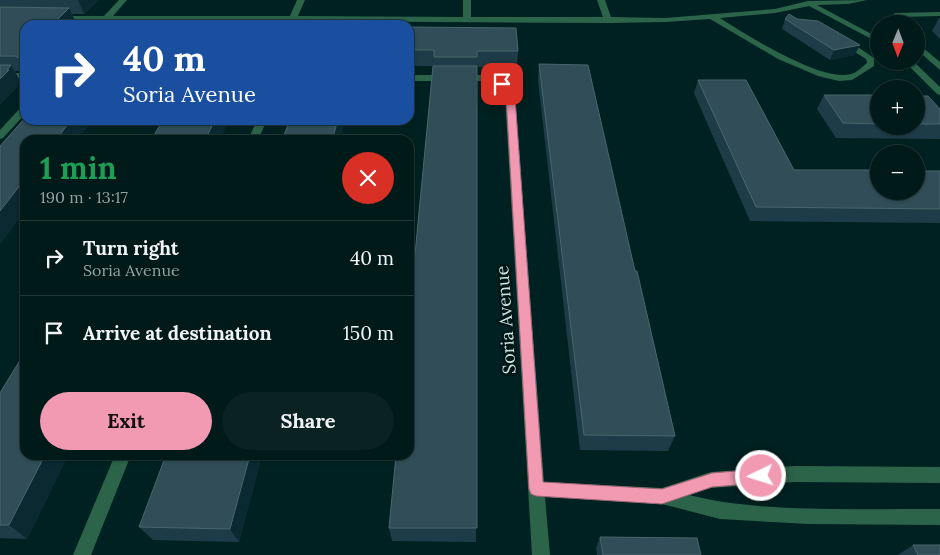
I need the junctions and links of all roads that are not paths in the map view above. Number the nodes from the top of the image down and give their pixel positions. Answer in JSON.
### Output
{"nodes":[{"id":1,"x":124,"y":0,"type":"edge"},
{"id":2,"x":301,"y":0,"type":"edge"},
{"id":3,"x":467,"y":0,"type":"edge"},
{"id":4,"x":601,"y":0,"type":"edge"},
{"id":5,"x":825,"y":0,"type":"edge"},
{"id":6,"x":863,"y":0,"type":"edge"},
{"id":7,"x":807,"y":2,"type":"edge"},
{"id":8,"x":775,"y":11,"type":"junction"},
{"id":9,"x":940,"y":14,"type":"edge"},
{"id":10,"x":898,"y":15,"type":"edge"},
{"id":11,"x":713,"y":17,"type":"junction"},
{"id":12,"x":49,"y":18,"type":"edge"},
{"id":13,"x":107,"y":18,"type":"junction"},
{"id":14,"x":292,"y":19,"type":"junction"},
{"id":15,"x":467,"y":20,"type":"junction"},
{"id":16,"x":790,"y":20,"type":"edge"},
{"id":17,"x":608,"y":21,"type":"junction"},
{"id":18,"x":834,"y":36,"type":"edge"},
{"id":19,"x":870,"y":36,"type":"edge"},
{"id":20,"x":925,"y":53,"type":"edge"},
{"id":21,"x":940,"y":67,"type":"edge"},
{"id":22,"x":918,"y":70,"type":"edge"},
{"id":23,"x":0,"y":76,"type":"edge"},
{"id":24,"x":20,"y":76,"type":"edge"},
{"id":25,"x":414,"y":78,"type":"edge"},
{"id":26,"x":929,"y":80,"type":"junction"},
{"id":27,"x":940,"y":80,"type":"edge"},
{"id":28,"x":940,"y":92,"type":"edge"},
{"id":29,"x":20,"y":114,"type":"edge"},
{"id":30,"x":0,"y":136,"type":"edge"},
{"id":31,"x":121,"y":460,"type":"edge"},
{"id":32,"x":940,"y":475,"type":"edge"},
{"id":33,"x":536,"y":489,"type":"junction"},
{"id":34,"x":662,"y":496,"type":"junction"},
{"id":35,"x":940,"y":517,"type":"edge"},
{"id":36,"x":82,"y":555,"type":"edge"},
{"id":37,"x":541,"y":555,"type":"edge"}],
"edges":[{"from":1,"to":13,"type":"street"},
{"from":2,"to":14,"type":"street"},
{"from":3,"to":15,"type":"street"},
{"from":4,"to":17,"type":"street"},
{"from":5,"to":6,"type":"street"},
{"from":5,"to":7,"type":"street"},
{"from":7,"to":8,"type":"street"},
{"from":7,"to":19,"type":"street"},
{"from":8,"to":11,"type":"street"},
{"from":8,"to":16,"type":"street"},
{"from":9,"to":10,"type":"street"},
{"from":11,"to":17,"type":"street"},
{"from":11,"to":18,"type":"street"},
{"from":12,"to":13,"type":"street"},
{"from":13,"to":14,"type":"street"},
{"from":14,"to":15,"type":"street"},
{"from":15,"to":17,"type":"street"},
{"from":20,"to":21,"type":"street"},
{"from":22,"to":26,"type":"street"},
{"from":23,"to":24,"type":"street"},
{"from":25,"to":33,"type":"street","name":"Soria Avenue"},
{"from":26,"to":27,"type":"street"},
{"from":26,"to":28,"type":"street"},
{"from":29,"to":30,"type":"street"},
{"from":31,"to":36,"type":"street"},
{"from":32,"to":34,"type":"street"},
{"from":33,"to":34,"type":"street"},
{"from":33,"to":37,"type":"street","name":"Soria Avenue"},
{"from":34,"to":35,"type":"street"}]}
